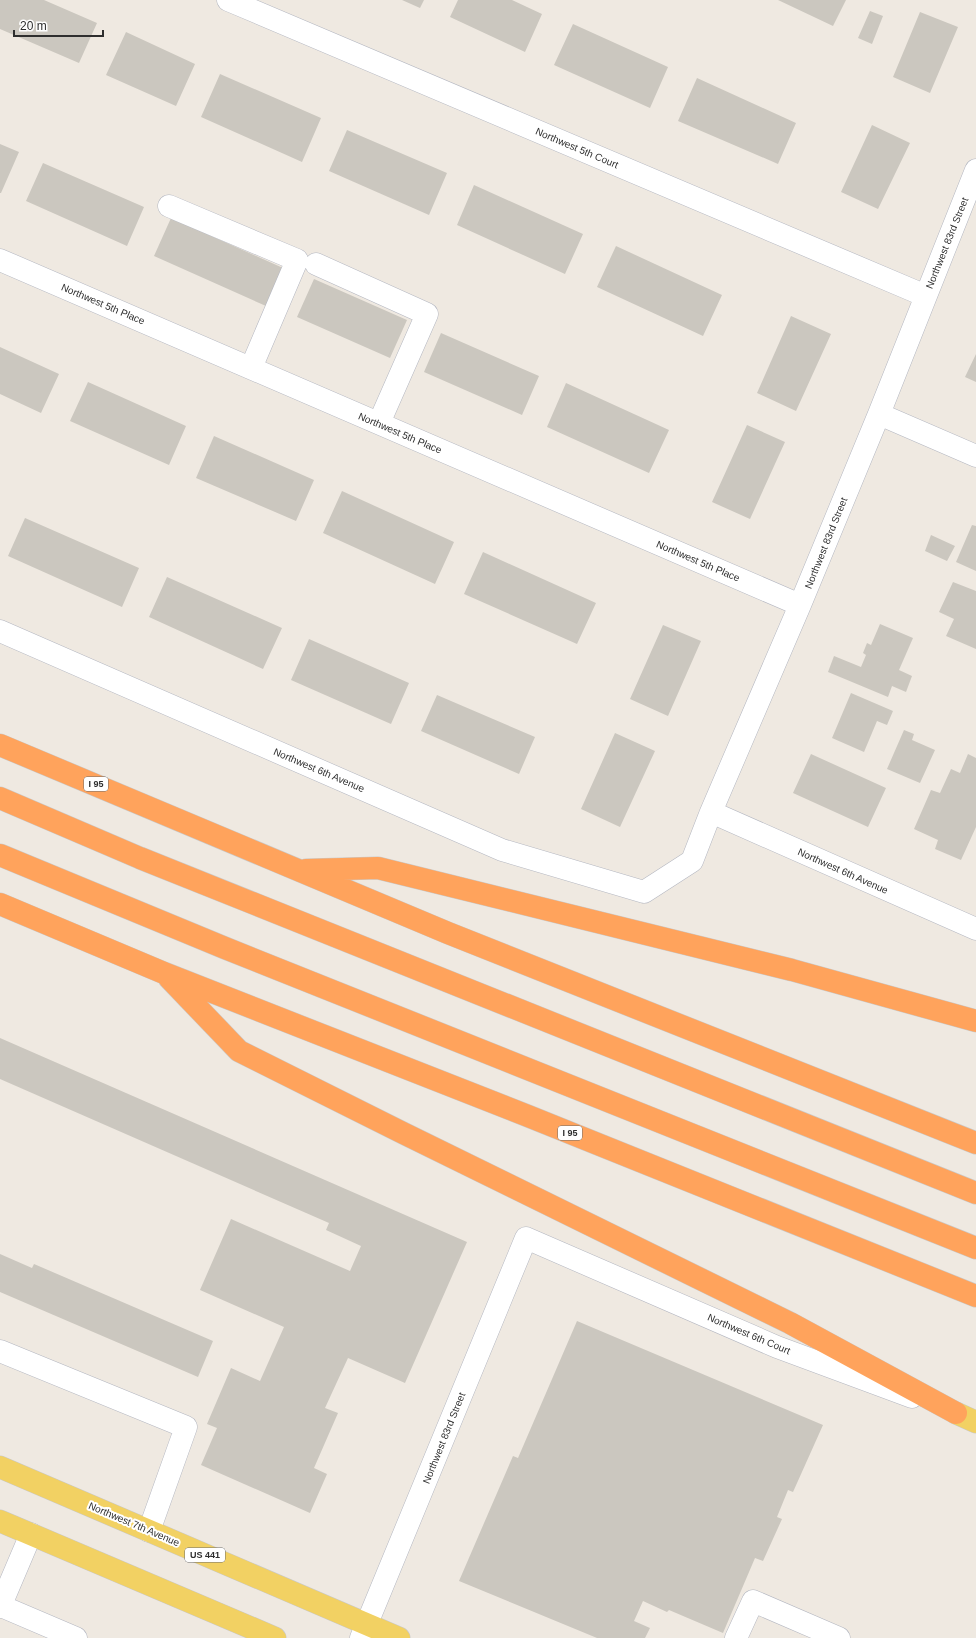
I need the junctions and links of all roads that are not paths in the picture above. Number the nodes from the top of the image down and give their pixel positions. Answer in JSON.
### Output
{"nodes":[{"id":1,"x":228,"y":0,"type":"edge"},
{"id":2,"x":976,"y":170,"type":"edge"},
{"id":3,"x":169,"y":206,"type":"dead end"},
{"id":4,"x":0,"y":260,"type":"edge"},
{"id":5,"x":316,"y":264,"type":"dead end"},
{"id":6,"x":926,"y":296,"type":"junction"},
{"id":7,"x":251,"y":368,"type":"junction"},
{"id":8,"x":879,"y":414,"type":"junction"},
{"id":9,"x":379,"y":423,"type":"junction"},
{"id":10,"x":976,"y":456,"type":"edge"},
{"id":11,"x":800,"y":605,"type":"junction"},
{"id":12,"x":0,"y":631,"type":"edge"},
{"id":13,"x":0,"y":745,"type":"edge"},
{"id":14,"x":0,"y":798,"type":"edge"},
{"id":15,"x":711,"y":812,"type":"junction"},
{"id":16,"x":0,"y":855,"type":"edge"},
{"id":17,"x":299,"y":870,"type":"junction"},
{"id":18,"x":644,"y":892,"type":"joint"},
{"id":19,"x":0,"y":904,"type":"edge"},
{"id":20,"x":976,"y":929,"type":"edge"},
{"id":21,"x":164,"y":973,"type":"junction"},
{"id":22,"x":976,"y":1021,"type":"edge"},
{"id":23,"x":976,"y":1143,"type":"edge"},
{"id":24,"x":976,"y":1194,"type":"edge"},
{"id":25,"x":526,"y":1238,"type":"joint"},
{"id":26,"x":976,"y":1248,"type":"edge"},
{"id":27,"x":976,"y":1296,"type":"edge"},
{"id":28,"x":0,"y":1351,"type":"edge"},
{"id":29,"x":956,"y":1413,"type":"junction"},
{"id":30,"x":976,"y":1422,"type":"edge"},
{"id":31,"x":0,"y":1467,"type":"edge"},
{"id":32,"x":0,"y":1521,"type":"edge"},
{"id":33,"x":149,"y":1531,"type":"junction"},
{"id":34,"x":31,"y":1534,"type":"junction"},
{"id":35,"x":0,"y":1606,"type":"edge"},
{"id":36,"x":364,"y":1631,"type":"edge"},
{"id":37,"x":76,"y":1638,"type":"edge"},
{"id":38,"x":275,"y":1638,"type":"edge"},
{"id":39,"x":399,"y":1638,"type":"edge"},
{"id":40,"x":736,"y":1638,"type":"edge"},
{"id":41,"x":839,"y":1638,"type":"edge"}],
"edges":[{"from":1,"to":6,"type":"street","name":"Northwest 5th Court"},
{"from":2,"to":6,"type":"street","name":"Northwest 83rd Street"},
{"from":3,"to":7,"type":"street"},
{"from":4,"to":7,"type":"street","name":"Northwest 5th Place"},
{"from":5,"to":9,"type":"street"},
{"from":6,"to":8,"type":"street","name":"Northwest 83rd Street"},
{"from":7,"to":9,"type":"street","name":"Northwest 5th Place"},
{"from":8,"to":10,"type":"street"},
{"from":8,"to":11,"type":"street","name":"Northwest 83rd Street"},
{"from":9,"to":11,"type":"street","name":"Northwest 5th Place"},
{"from":11,"to":15,"type":"street","name":"Northwest 83rd Street"},
{"from":12,"to":18,"type":"street","name":"Northwest 6th Avenue"},
{"from":13,"to":17,"type":"highway","number":"I 95"},
{"from":14,"to":24,"type":"highway"},
{"from":15,"to":18,"type":"street","name":"Northwest 83rd Street"},
{"from":15,"to":20,"type":"street","name":"Northwest 6th Avenue"},
{"from":16,"to":26,"type":"highway"},
{"from":17,"to":22,"type":"highway"},
{"from":17,"to":23,"type":"highway","number":"I 95"},
{"from":19,"to":21,"type":"highway","number":"I 95"},
{"from":21,"to":27,"type":"highway","number":"I 95"},
{"from":21,"to":29,"type":"highway"},
{"from":25,"to":29,"type":"street","name":"Northwest 6th Court"},
{"from":25,"to":36,"type":"street","name":"Northwest 83rd Street"},
{"from":28,"to":33,"type":"street"},
{"from":29,"to":30,"type":"main road","name":"Northwest 6th Court"},
{"from":31,"to":33,"type":"main road","name":"Northwest 7th Avenue","number":"US 441"},
{"from":32,"to":34,"type":"main road"},
{"from":33,"to":36,"type":"main road","name":"Northwest 7th Avenue","number":"US 441"},
{"from":34,"to":35,"type":"street"},
{"from":34,"to":38,"type":"main road"},
{"from":35,"to":37,"type":"street"},
{"from":36,"to":39,"type":"main road","name":"Northwest 7th Avenue","number":"US 441"},
{"from":40,"to":41,"type":"street"}]}
